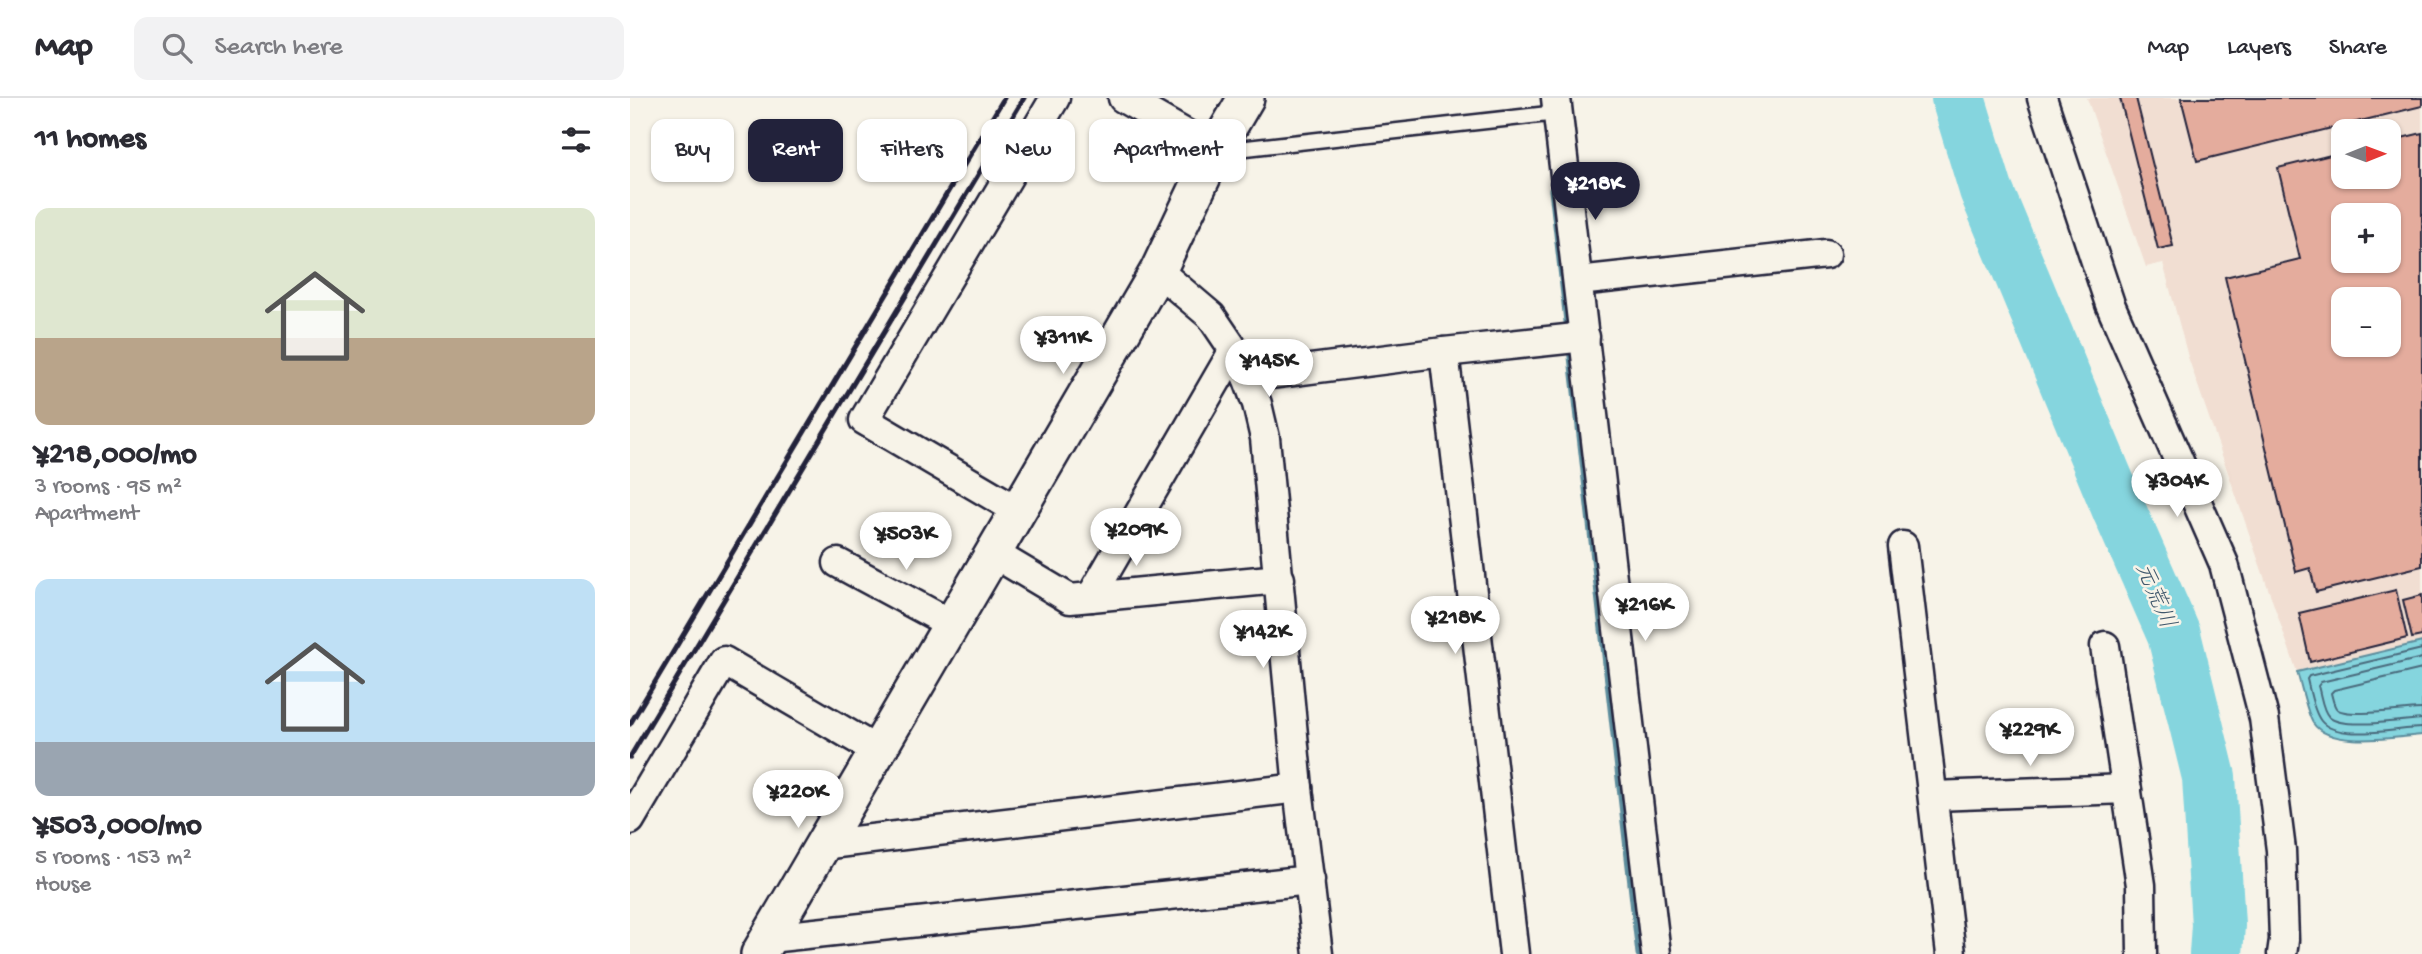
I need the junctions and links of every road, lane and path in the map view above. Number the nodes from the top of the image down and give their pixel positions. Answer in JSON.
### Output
{"nodes":[{"id":1,"x":1055,"y":98,"type":"edge"},
{"id":2,"x":1123,"y":98,"type":"edge"},
{"id":3,"x":1246,"y":98,"type":"edge"},
{"id":4,"x":2042,"y":98,"type":"edge"},
{"id":5,"x":1557,"y":105,"type":"edge"},
{"id":6,"x":1159,"y":119,"type":"edge"},
{"id":7,"x":1234,"y":119,"type":"edge"},
{"id":8,"x":1246,"y":147,"type":"edge"},
{"id":9,"x":1200,"y":182,"type":"edge"},
{"id":10,"x":1826,"y":254,"type":"dead end"},
{"id":11,"x":1158,"y":271,"type":"junction"},
{"id":12,"x":1578,"y":281,"type":"junction"},
{"id":13,"x":1585,"y":337,"type":"junction"},
{"id":14,"x":1234,"y":350,"type":"junction"},
{"id":15,"x":1444,"y":352,"type":"junction"},
{"id":16,"x":1247,"y":377,"type":"junction"},
{"id":17,"x":1017,"y":510,"type":"junction"},
{"id":18,"x":1903,"y":546,"type":"dead end"},
{"id":19,"x":993,"y":553,"type":"junction"},
{"id":20,"x":838,"y":563,"type":"dead end"},
{"id":21,"x":1280,"y":579,"type":"junction"},
{"id":22,"x":1091,"y":597,"type":"junction"},
{"id":23,"x":951,"y":624,"type":"junction"},
{"id":24,"x":2105,"y":646,"type":"dead end"},
{"id":25,"x":876,"y":750,"type":"junction"},
{"id":26,"x":1298,"y":788,"type":"junction"},
{"id":27,"x":2127,"y":789,"type":"junction"},
{"id":28,"x":1934,"y":796,"type":"junction"},
{"id":29,"x":630,"y":820,"type":"edge"},
{"id":30,"x":821,"y":845,"type":"junction"},
{"id":31,"x":1310,"y":880,"type":"junction"},
{"id":32,"x":764,"y":946,"type":"edge"},
{"id":33,"x":1318,"y":954,"type":"edge"},
{"id":34,"x":1514,"y":954,"type":"edge"},
{"id":35,"x":1656,"y":954,"type":"edge"},
{"id":36,"x":1951,"y":954,"type":"edge"},
{"id":37,"x":2142,"y":954,"type":"edge"},
{"id":38,"x":2282,"y":954,"type":"edge"}],
"edges":[{"from":1,"to":17,"type":"street"},
{"from":2,"to":6,"type":"street"},
{"from":3,"to":7,"type":"street"},
{"from":4,"to":38,"type":"street"},
{"from":5,"to":8,"type":"lane"},
{"from":5,"to":12,"type":"street"},
{"from":9,"to":11,"type":"street"},
{"from":10,"to":12,"type":"street"},
{"from":11,"to":14,"type":"street"},
{"from":11,"to":17,"type":"street"},
{"from":12,"to":13,"type":"street"},
{"from":13,"to":15,"type":"street"},
{"from":13,"to":35,"type":"street"},
{"from":14,"to":16,"type":"street"},
{"from":14,"to":22,"type":"street"},
{"from":15,"to":16,"type":"street"},
{"from":15,"to":34,"type":"street"},
{"from":16,"to":21,"type":"street"},
{"from":17,"to":19,"type":"street"},
{"from":18,"to":28,"type":"street"},
{"from":19,"to":22,"type":"street"},
{"from":19,"to":23,"type":"street"},
{"from":20,"to":23,"type":"street"},
{"from":21,"to":22,"type":"street"},
{"from":21,"to":26,"type":"street"},
{"from":23,"to":25,"type":"street"},
{"from":24,"to":27,"type":"street"},
{"from":25,"to":29,"type":"street"},
{"from":25,"to":30,"type":"street"},
{"from":26,"to":30,"type":"street"},
{"from":26,"to":31,"type":"street"},
{"from":27,"to":28,"type":"street"},
{"from":27,"to":37,"type":"street"},
{"from":28,"to":36,"type":"street"},
{"from":30,"to":32,"type":"street"},
{"from":31,"to":32,"type":"street"},
{"from":31,"to":33,"type":"street"}]}
